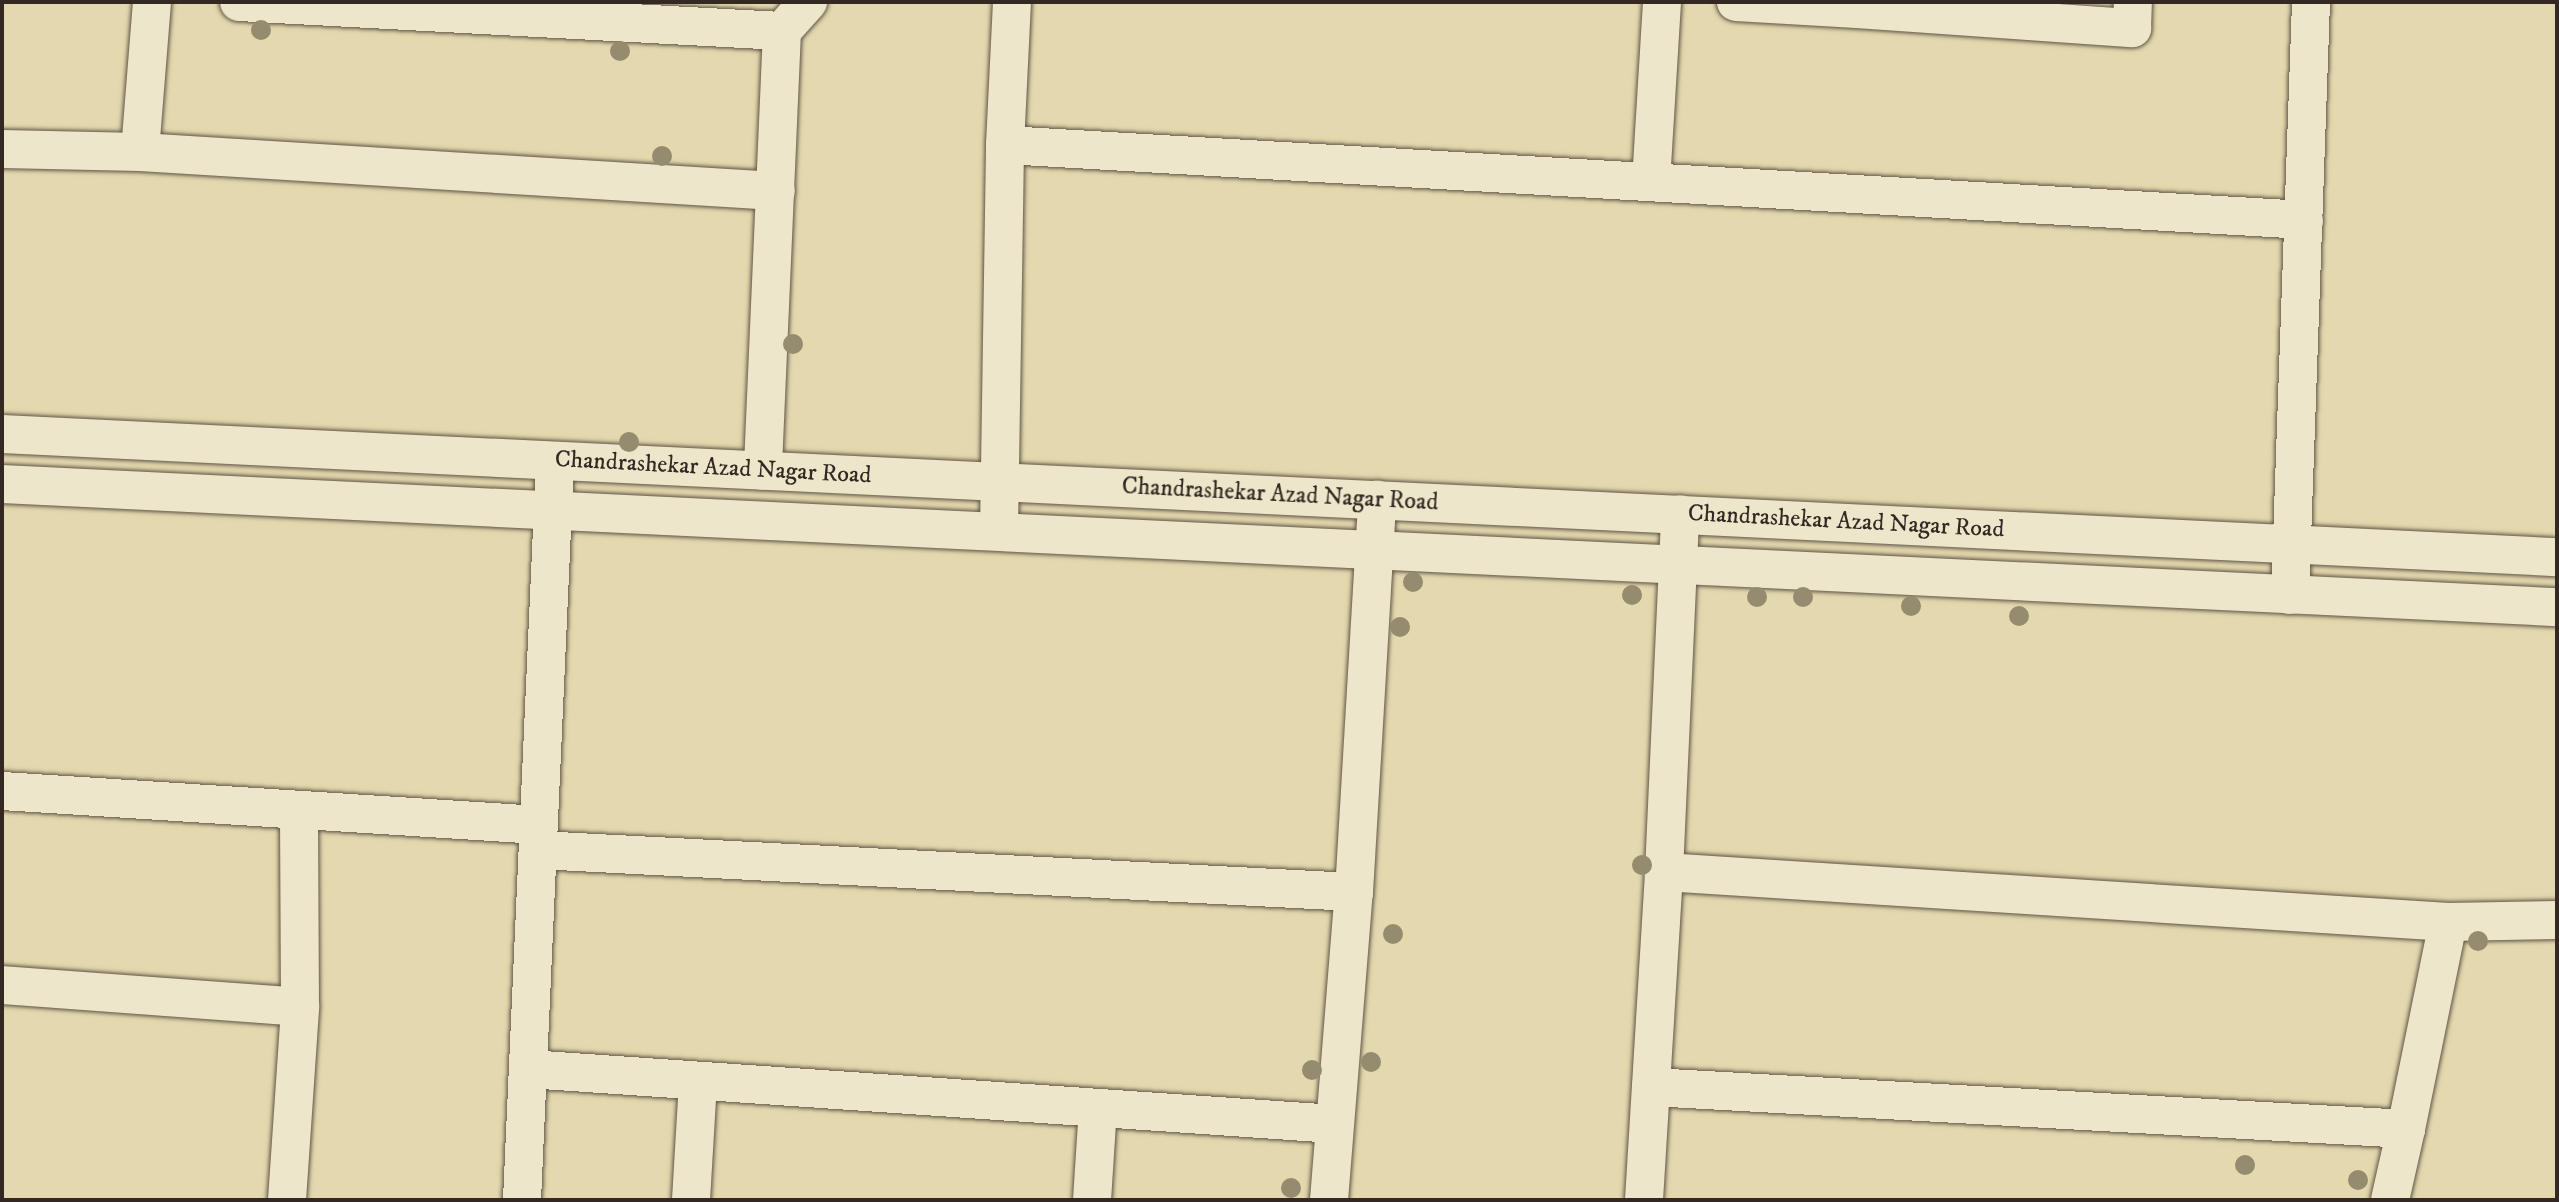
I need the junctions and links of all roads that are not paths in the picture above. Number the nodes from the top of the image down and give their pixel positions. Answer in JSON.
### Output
{"nodes":[{"id":1,"x":152,"y":2,"type":"edge"},
{"id":2,"x":239,"y":2,"type":"edge"},
{"id":3,"x":808,"y":2,"type":"edge"},
{"id":4,"x":1012,"y":2,"type":"edge"},
{"id":5,"x":1662,"y":2,"type":"edge"},
{"id":6,"x":1736,"y":2,"type":"edge"},
{"id":7,"x":2133,"y":2,"type":"edge"},
{"id":8,"x":2311,"y":2,"type":"edge"},
{"id":9,"x":1857,"y":6,"type":"edge"},
{"id":10,"x":560,"y":10,"type":"edge"},
{"id":11,"x":782,"y":31,"type":"junction"},
{"id":12,"x":1005,"y":145,"type":"junction"},
{"id":13,"x":2,"y":149,"type":"edge"},
{"id":14,"x":140,"y":152,"type":"junction"},
{"id":15,"x":1650,"y":183,"type":"junction"},
{"id":16,"x":776,"y":191,"type":"junction"},
{"id":17,"x":2304,"y":220,"type":"junction"},
{"id":18,"x":2,"y":434,"type":"edge"},
{"id":19,"x":555,"y":461,"type":"junction"},
{"id":20,"x":763,"y":471,"type":"junction"},
{"id":21,"x":998,"y":482,"type":"junction"},
{"id":22,"x":2,"y":484,"type":"edge"},
{"id":23,"x":1377,"y":500,"type":"junction"},
{"id":24,"x":553,"y":510,"type":"junction"},
{"id":25,"x":1680,"y":514,"type":"junction"},
{"id":26,"x":999,"y":531,"type":"junction"},
{"id":27,"x":2294,"y":545,"type":"junction"},
{"id":28,"x":1374,"y":549,"type":"junction"},
{"id":29,"x":2557,"y":557,"type":"edge"},
{"id":30,"x":1676,"y":564,"type":"junction"},
{"id":31,"x":2290,"y":595,"type":"junction"},
{"id":32,"x":2557,"y":607,"type":"edge"},
{"id":33,"x":2,"y":791,"type":"edge"},
{"id":34,"x":299,"y":810,"type":"junction"},
{"id":35,"x":539,"y":837,"type":"junction"},
{"id":36,"x":1664,"y":872,"type":"junction"},
{"id":37,"x":1354,"y":892,"type":"junction"},
{"id":38,"x":2557,"y":920,"type":"edge"},
{"id":39,"x":2448,"y":922,"type":"junction"},
{"id":40,"x":2,"y":985,"type":"edge"},
{"id":41,"x":300,"y":1007,"type":"junction"},
{"id":42,"x":528,"y":1069,"type":"junction"},
{"id":43,"x":698,"y":1081,"type":"junction"},
{"id":44,"x":1650,"y":1087,"type":"junction"},
{"id":45,"x":1098,"y":1108,"type":"junction"},
{"id":46,"x":1334,"y":1124,"type":"junction"},
{"id":47,"x":2406,"y":1129,"type":"junction"},
{"id":48,"x":288,"y":1200,"type":"edge"},
{"id":49,"x":522,"y":1200,"type":"edge"},
{"id":50,"x":691,"y":1200,"type":"edge"},
{"id":51,"x":1092,"y":1200,"type":"edge"},
{"id":52,"x":1329,"y":1200,"type":"edge"},
{"id":53,"x":1644,"y":1200,"type":"edge"},
{"id":54,"x":2390,"y":1200,"type":"edge"}],
"edges":[{"from":1,"to":14,"type":"street"},
{"from":2,"to":10,"type":"street"},
{"from":3,"to":11,"type":"street"},
{"from":4,"to":12,"type":"street"},
{"from":5,"to":15,"type":"street"},
{"from":6,"to":9,"type":"street"},
{"from":7,"to":9,"type":"street"},
{"from":8,"to":17,"type":"street"},
{"from":10,"to":11,"type":"street"},
{"from":11,"to":16,"type":"street"},
{"from":12,"to":15,"type":"street"},
{"from":12,"to":21,"type":"street"},
{"from":13,"to":14,"type":"street"},
{"from":14,"to":16,"type":"street"},
{"from":15,"to":17,"type":"street"},
{"from":16,"to":20,"type":"street"},
{"from":17,"to":27,"type":"street"},
{"from":18,"to":19,"type":"street","name":"Chandrashekar Azad Nagar Road"},
{"from":19,"to":20,"type":"street","name":"Chandrashekar Azad Nagar Road"},
{"from":19,"to":24,"type":"street"},
{"from":20,"to":21,"type":"street","name":"Chandrashekar Azad Nagar Road"},
{"from":21,"to":23,"type":"street","name":"Chandrashekar Azad Nagar Road"},
{"from":21,"to":26,"type":"street"},
{"from":22,"to":24,"type":"street","name":"Chandrashekar Azad Nagar Road"},
{"from":23,"to":25,"type":"street","name":"Chandrashekar Azad Nagar Road"},
{"from":23,"to":28,"type":"street"},
{"from":24,"to":26,"type":"street","name":"Chandrashekar Azad Nagar Road"},
{"from":24,"to":35,"type":"street"},
{"from":25,"to":27,"type":"street","name":"Chandrashekar Azad Nagar Road"},
{"from":25,"to":30,"type":"street"},
{"from":26,"to":28,"type":"street","name":"Chandrashekar Azad Nagar Road"},
{"from":27,"to":29,"type":"street","name":"Chandrashekar Azad Nagar Road"},
{"from":27,"to":31,"type":"street"},
{"from":28,"to":30,"type":"street","name":"Chandrashekar Azad Nagar Road"},
{"from":28,"to":37,"type":"street"},
{"from":30,"to":31,"type":"street","name":"Chandrashekar Azad Nagar Road"},
{"from":30,"to":36,"type":"street"},
{"from":31,"to":32,"type":"street","name":"Chandrashekar Azad Nagar Road"},
{"from":33,"to":34,"type":"street"},
{"from":34,"to":35,"type":"street"},
{"from":34,"to":41,"type":"street"},
{"from":35,"to":37,"type":"street"},
{"from":35,"to":42,"type":"street"},
{"from":36,"to":39,"type":"street"},
{"from":36,"to":44,"type":"street"},
{"from":37,"to":46,"type":"street"},
{"from":38,"to":39,"type":"street"},
{"from":39,"to":47,"type":"street"},
{"from":40,"to":41,"type":"street"},
{"from":41,"to":48,"type":"street"},
{"from":42,"to":43,"type":"street"},
{"from":42,"to":49,"type":"street"},
{"from":43,"to":45,"type":"street"},
{"from":43,"to":50,"type":"street"},
{"from":44,"to":47,"type":"street"},
{"from":44,"to":53,"type":"street"},
{"from":45,"to":46,"type":"street"},
{"from":45,"to":51,"type":"street"},
{"from":46,"to":52,"type":"street"},
{"from":47,"to":54,"type":"street"}]}
